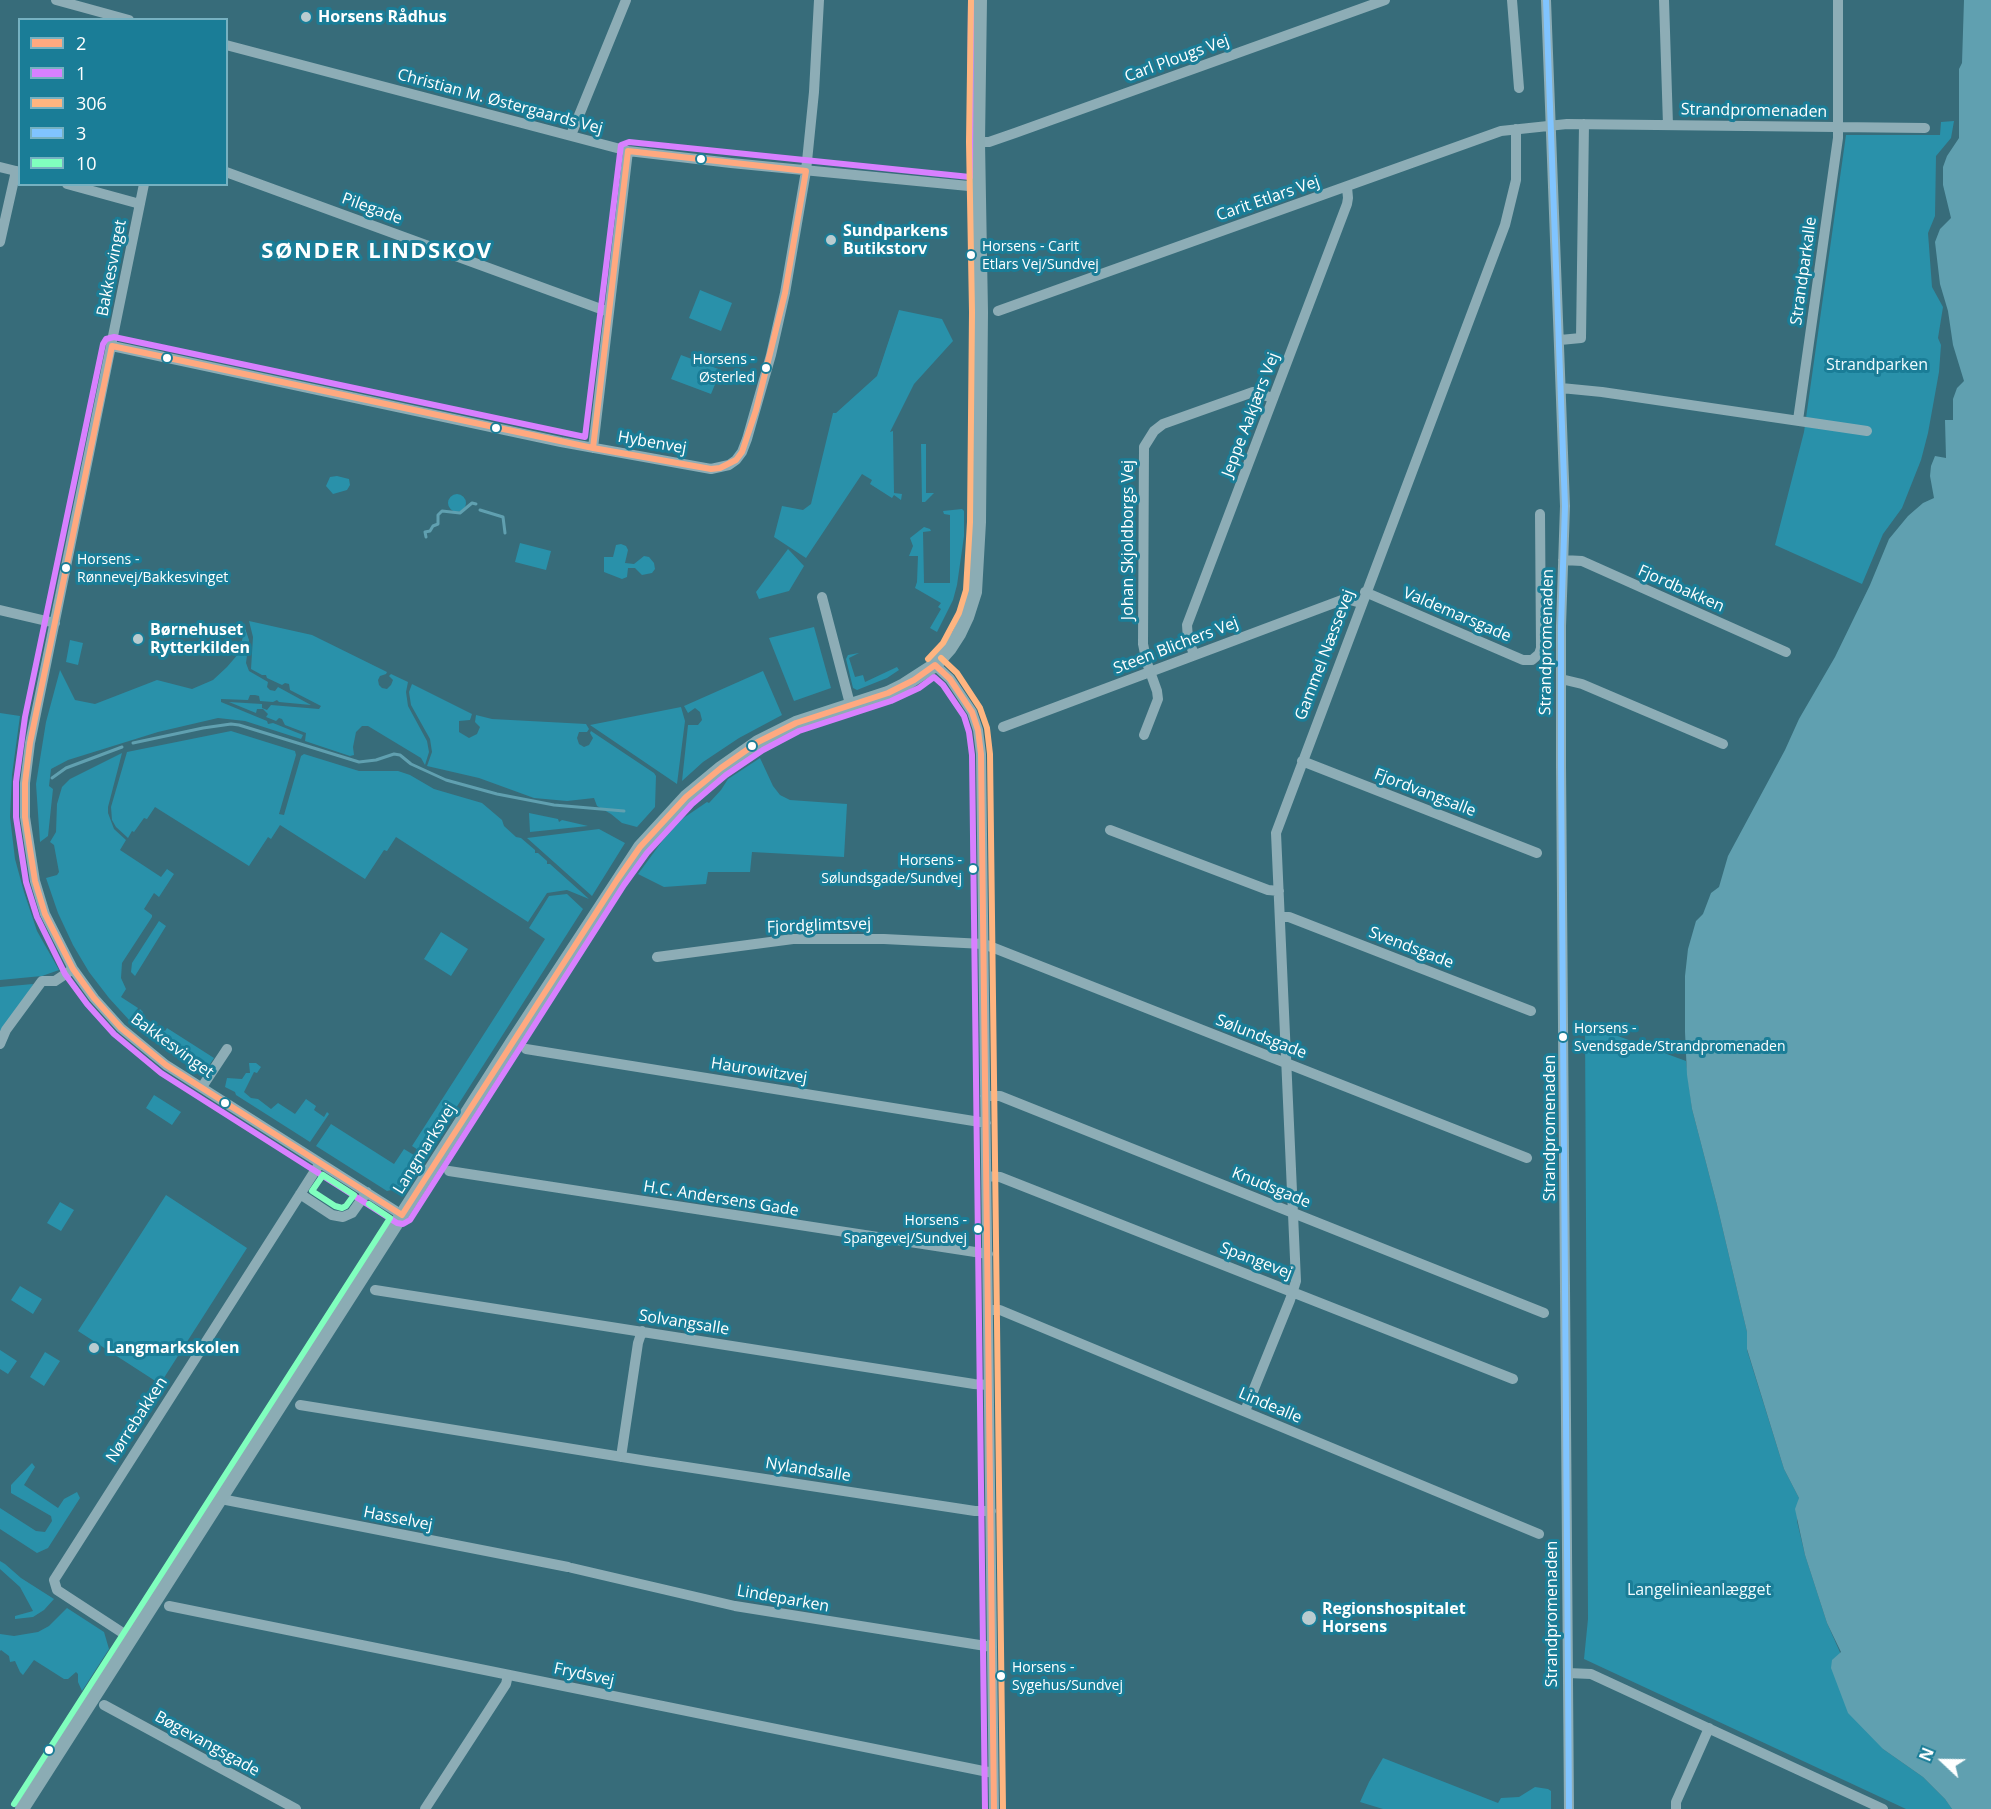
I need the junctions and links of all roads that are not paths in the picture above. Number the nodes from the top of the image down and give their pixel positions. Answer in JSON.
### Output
{"nodes":[{"id":1,"x":56,"y":0,"type":"edge"},
{"id":2,"x":626,"y":0,"type":"edge"},
{"id":3,"x":819,"y":0,"type":"edge"},
{"id":4,"x":980,"y":0,"type":"edge"},
{"id":5,"x":1385,"y":0,"type":"edge"},
{"id":6,"x":1512,"y":0,"type":"edge"},
{"id":7,"x":1546,"y":0,"type":"edge"},
{"id":8,"x":1664,"y":0,"type":"edge"},
{"id":9,"x":1838,"y":0,"type":"edge"},
{"id":10,"x":122,"y":18,"type":"edge"},
{"id":11,"x":228,"y":46,"type":"edge"},
{"id":12,"x":1519,"y":88,"type":"dead end"},
{"id":13,"x":1584,"y":124,"type":"junction"},
{"id":14,"x":1551,"y":125,"type":"junction"},
{"id":15,"x":1668,"y":125,"type":"junction"},
{"id":16,"x":1839,"y":126,"type":"junction"},
{"id":17,"x":1925,"y":128,"type":"dead end"},
{"id":18,"x":1516,"y":129,"type":"junction"},
{"id":19,"x":571,"y":135,"type":"junction"},
{"id":20,"x":978,"y":142,"type":"junction"},
{"id":21,"x":628,"y":151,"type":"junction"},
{"id":22,"x":0,"y":167,"type":"edge"},
{"id":23,"x":18,"y":171,"type":"edge"},
{"id":24,"x":806,"y":171,"type":"junction"},
{"id":25,"x":228,"y":173,"type":"edge"},
{"id":26,"x":74,"y":186,"type":"edge"},
{"id":27,"x":144,"y":186,"type":"edge"},
{"id":28,"x":978,"y":187,"type":"junction"},
{"id":29,"x":1347,"y":187,"type":"junction"},
{"id":30,"x":140,"y":204,"type":"junction"},
{"id":31,"x":0,"y":242,"type":"edge"},
{"id":32,"x":998,"y":311,"type":"dead end"},
{"id":33,"x":609,"y":312,"type":"junction"},
{"id":34,"x":1560,"y":340,"type":"junction"},
{"id":35,"x":112,"y":346,"type":"junction"},
{"id":36,"x":1561,"y":388,"type":"junction"},
{"id":37,"x":1274,"y":398,"type":"junction"},
{"id":38,"x":1798,"y":420,"type":"junction"},
{"id":39,"x":1867,"y":431,"type":"dead end"},
{"id":40,"x":593,"y":448,"type":"junction"},
{"id":41,"x":1540,"y":514,"type":"dead end"},
{"id":42,"x":1563,"y":560,"type":"junction"},
{"id":43,"x":1365,"y":592,"type":"junction"},
{"id":44,"x":822,"y":597,"type":"dead end"},
{"id":45,"x":1360,"y":603,"type":"junction"},
{"id":46,"x":0,"y":610,"type":"edge"},
{"id":47,"x":55,"y":623,"type":"junction"},
{"id":48,"x":1786,"y":652,"type":"dead end"},
{"id":49,"x":1194,"y":654,"type":"junction"},
{"id":50,"x":935,"y":664,"type":"junction"},
{"id":51,"x":1150,"y":671,"type":"junction"},
{"id":52,"x":1561,"y":680,"type":"junction"},
{"id":53,"x":850,"y":704,"type":"junction"},
{"id":54,"x":1003,"y":727,"type":"dead end"},
{"id":55,"x":1144,"y":735,"type":"dead end"},
{"id":56,"x":1723,"y":744,"type":"dead end"},
{"id":57,"x":1302,"y":760,"type":"junction"},
{"id":58,"x":1110,"y":830,"type":"dead end"},
{"id":59,"x":1537,"y":853,"type":"dead end"},
{"id":60,"x":1279,"y":891,"type":"junction"},
{"id":61,"x":1280,"y":917,"type":"junction"},
{"id":62,"x":984,"y":944,"type":"junction"},
{"id":63,"x":657,"y":957,"type":"dead end"},
{"id":64,"x":73,"y":969,"type":"junction"},
{"id":65,"x":1531,"y":1011,"type":"dead end"},
{"id":66,"x":0,"y":1044,"type":"edge"},
{"id":67,"x":227,"y":1048,"type":"dead end"},
{"id":68,"x":526,"y":1049,"type":"dead end"},
{"id":69,"x":1286,"y":1063,"type":"junction"},
{"id":70,"x":202,"y":1087,"type":"junction"},
{"id":71,"x":985,"y":1096,"type":"junction"},
{"id":72,"x":986,"y":1123,"type":"junction"},
{"id":73,"x":1527,"y":1158,"type":"dead end"},
{"id":74,"x":320,"y":1163,"type":"junction"},
{"id":75,"x":449,"y":1171,"type":"dead end"},
{"id":76,"x":987,"y":1176,"type":"junction"},
{"id":77,"x":366,"y":1192,"type":"junction"},
{"id":78,"x":300,"y":1194,"type":"junction"},
{"id":79,"x":1292,"y":1212,"type":"junction"},
{"id":80,"x":402,"y":1215,"type":"junction"},
{"id":81,"x":988,"y":1254,"type":"junction"},
{"id":82,"x":375,"y":1290,"type":"dead end"},
{"id":83,"x":1293,"y":1292,"type":"junction"},
{"id":84,"x":989,"y":1310,"type":"junction"},
{"id":85,"x":1544,"y":1313,"type":"dead end"},
{"id":86,"x":642,"y":1331,"type":"junction"},
{"id":87,"x":1513,"y":1379,"type":"dead end"},
{"id":88,"x":988,"y":1385,"type":"junction"},
{"id":89,"x":300,"y":1405,"type":"dead end"},
{"id":90,"x":1245,"y":1411,"type":"junction"},
{"id":91,"x":621,"y":1457,"type":"junction"},
{"id":92,"x":221,"y":1499,"type":"junction"},
{"id":93,"x":991,"y":1512,"type":"junction"},
{"id":94,"x":1539,"y":1534,"type":"dead end"},
{"id":95,"x":570,"y":1568,"type":"joint"},
{"id":96,"x":169,"y":1605,"type":"dead end"},
{"id":97,"x":132,"y":1638,"type":"junction"},
{"id":98,"x":992,"y":1647,"type":"junction"},
{"id":99,"x":1568,"y":1673,"type":"junction"},
{"id":100,"x":508,"y":1675,"type":"junction"},
{"id":101,"x":104,"y":1705,"type":"dead end"},
{"id":102,"x":1709,"y":1728,"type":"junction"},
{"id":103,"x":993,"y":1773,"type":"junction"},
{"id":104,"x":22,"y":1809,"type":"edge"},
{"id":105,"x":296,"y":1809,"type":"edge"},
{"id":106,"x":425,"y":1809,"type":"edge"},
{"id":107,"x":994,"y":1809,"type":"edge"},
{"id":108,"x":1569,"y":1809,"type":"edge"},
{"id":109,"x":1676,"y":1809,"type":"edge"},
{"id":110,"x":1883,"y":1809,"type":"edge"}],
"edges":[{"from":1,"to":10,"type":"street"},
{"from":2,"to":19,"type":"street"},
{"from":3,"to":24,"type":"street"},
{"from":4,"to":20,"type":"main road","name":"Langmarksvej"},
{"from":5,"to":20,"type":"street","name":"Carl Plougs Vej"},
{"from":6,"to":12,"type":"street"},
{"from":7,"to":14,"type":"street","name":"Strandpromenaden"},
{"from":8,"to":15,"type":"street"},
{"from":9,"to":16,"type":"street","name":"Strandparkalle"},
{"from":11,"to":19,"type":"street","name":"Christian M. Østergaards Vej"},
{"from":13,"to":14,"type":"street","name":"Strandpromenaden"},
{"from":13,"to":15,"type":"street","name":"Strandpromenaden"},
{"from":13,"to":34,"type":"street"},
{"from":14,"to":18,"type":"street","name":"Carit Etlars Vej"},
{"from":14,"to":34,"type":"street","name":"Strandpromenaden"},
{"from":15,"to":16,"type":"street","name":"Strandpromenaden"},
{"from":16,"to":17,"type":"street","name":"Strandpromenaden"},
{"from":16,"to":38,"type":"street","name":"Strandparkalle"},
{"from":18,"to":29,"type":"street","name":"Carit Etlars Vej"},
{"from":18,"to":43,"type":"street","name":"Gammel Næssevej"},
{"from":19,"to":21,"type":"street","name":"Christian M. Østergaards Vej"},
{"from":20,"to":28,"type":"main road","name":"Langmarksvej"},
{"from":21,"to":24,"type":"street","name":"Christian M. Østergaards Vej"},
{"from":21,"to":33,"type":"street"},
{"from":22,"to":23,"type":"street"},
{"from":23,"to":31,"type":"street"},
{"from":24,"to":28,"type":"street","name":"Christian M. Østergaards Vej"},
{"from":24,"to":40,"type":"street","name":"Hybenvej"},
{"from":25,"to":33,"type":"street","name":"Pilegade"},
{"from":26,"to":30,"type":"street"},
{"from":27,"to":30,"type":"street","name":"Bakkesvinget"},
{"from":28,"to":50,"type":"main road","name":"Langmarksvej"},
{"from":29,"to":32,"type":"street","name":"Carit Etlars Vej"},
{"from":29,"to":37,"type":"street","name":"Jeppe Aakjærs Vej"},
{"from":30,"to":35,"type":"street","name":"Bakkesvinget"},
{"from":33,"to":40,"type":"street"},
{"from":34,"to":36,"type":"street","name":"Strandpromenaden"},
{"from":35,"to":40,"type":"street","name":"Hybenvej"},
{"from":35,"to":47,"type":"street","name":"Bakkesvinget"},
{"from":36,"to":38,"type":"street"},
{"from":36,"to":42,"type":"street","name":"Strandpromenaden"},
{"from":37,"to":49,"type":"street","name":"Jeppe Aakjærs Vej"},
{"from":37,"to":51,"type":"street","name":"Johan Skjoldborgs Vej"},
{"from":38,"to":39,"type":"street"},
{"from":41,"to":43,"type":"street","name":"Valdemarsgade"},
{"from":42,"to":48,"type":"street","name":"Fjordbakken"},
{"from":42,"to":52,"type":"street","name":"Strandpromenaden"},
{"from":43,"to":45,"type":"street","name":"Gammel Næssevej"},
{"from":44,"to":53,"type":"street"},
{"from":45,"to":49,"type":"street","name":"Steen Blichers Vej"},
{"from":45,"to":57,"type":"street","name":"Gammel Næssevej"},
{"from":46,"to":47,"type":"street"},
{"from":47,"to":64,"type":"street","name":"Bakkesvinget"},
{"from":49,"to":51,"type":"street","name":"Steen Blichers Vej"},
{"from":50,"to":53,"type":"main road","name":"Langmarksvej"},
{"from":50,"to":62,"type":"street"},
{"from":51,"to":54,"type":"street","name":"Steen Blichers Vej"},
{"from":51,"to":55,"type":"street"},
{"from":52,"to":56,"type":"street"},
{"from":52,"to":99,"type":"street","name":"Strandpromenaden"},
{"from":53,"to":80,"type":"main road","name":"Langmarksvej"},
{"from":57,"to":59,"type":"street","name":"Fjordvangsalle"},
{"from":57,"to":60,"type":"street","name":"Gammel Næssevej"},
{"from":58,"to":60,"type":"street"},
{"from":60,"to":61,"type":"street","name":"Gammel Næssevej"},
{"from":61,"to":65,"type":"street","name":"Svendsgade"},
{"from":61,"to":69,"type":"street","name":"Gammel Næssevej"},
{"from":62,"to":63,"type":"street","name":"Fjordglimtsvej"},
{"from":62,"to":69,"type":"street","name":"Sølundsgade"},
{"from":62,"to":71,"type":"street"},
{"from":64,"to":66,"type":"street"},
{"from":64,"to":70,"type":"street","name":"Bakkesvinget"},
{"from":67,"to":70,"type":"street"},
{"from":68,"to":72,"type":"street","name":"Haurowitzvej"},
{"from":69,"to":73,"type":"street","name":"Sølundsgade"},
{"from":69,"to":79,"type":"street","name":"Gammel Næssevej"},
{"from":70,"to":74,"type":"street","name":"Bakkesvinget"},
{"from":71,"to":72,"type":"street"},
{"from":71,"to":79,"type":"street","name":"Knudsgade"},
{"from":72,"to":76,"type":"street"},
{"from":74,"to":77,"type":"street","name":"Bakkesvinget"},
{"from":74,"to":78,"type":"street","name":"Nørrebakken"},
{"from":75,"to":81,"type":"street","name":"H.C. Andersens Gade"},
{"from":76,"to":81,"type":"street"},
{"from":76,"to":83,"type":"street","name":"Spangevej"},
{"from":77,"to":78,"type":"street"},
{"from":77,"to":80,"type":"street","name":"Bakkesvinget"},
{"from":78,"to":97,"type":"street","name":"Nørrebakken"},
{"from":79,"to":83,"type":"street","name":"Gammel Næssevej"},
{"from":79,"to":85,"type":"street","name":"Knudsgade"},
{"from":80,"to":92,"type":"main road","name":"Langmarksvej"},
{"from":81,"to":84,"type":"street"},
{"from":82,"to":86,"type":"street","name":"Solvangsalle"},
{"from":83,"to":87,"type":"street","name":"Spangevej"},
{"from":83,"to":90,"type":"street","name":"Gammel Næssevej"},
{"from":84,"to":88,"type":"street"},
{"from":84,"to":90,"type":"street","name":"Lindealle"},
{"from":86,"to":88,"type":"street","name":"Solvangsalle"},
{"from":86,"to":91,"type":"street"},
{"from":88,"to":93,"type":"street"},
{"from":89,"to":91,"type":"street","name":"Nylandsalle"},
{"from":90,"to":94,"type":"street","name":"Lindealle"},
{"from":91,"to":93,"type":"street","name":"Nylandsalle"},
{"from":92,"to":95,"type":"street","name":"Hasselvej"},
{"from":92,"to":97,"type":"main road","name":"Langmarksvej"},
{"from":93,"to":98,"type":"street"},
{"from":95,"to":98,"type":"street","name":"Lindeparken"},
{"from":96,"to":100,"type":"street","name":"Frydsvej"},
{"from":97,"to":104,"type":"main road","name":"Langmarksvej"},
{"from":98,"to":103,"type":"street"},
{"from":99,"to":102,"type":"street"},
{"from":99,"to":108,"type":"street","name":"Strandpromenaden"},
{"from":100,"to":103,"type":"street","name":"Frydsvej"},
{"from":100,"to":106,"type":"street"},
{"from":101,"to":105,"type":"street","name":"Bøgevangsgade"},
{"from":102,"to":109,"type":"street"},
{"from":102,"to":110,"type":"street"},
{"from":103,"to":107,"type":"street"}]}
